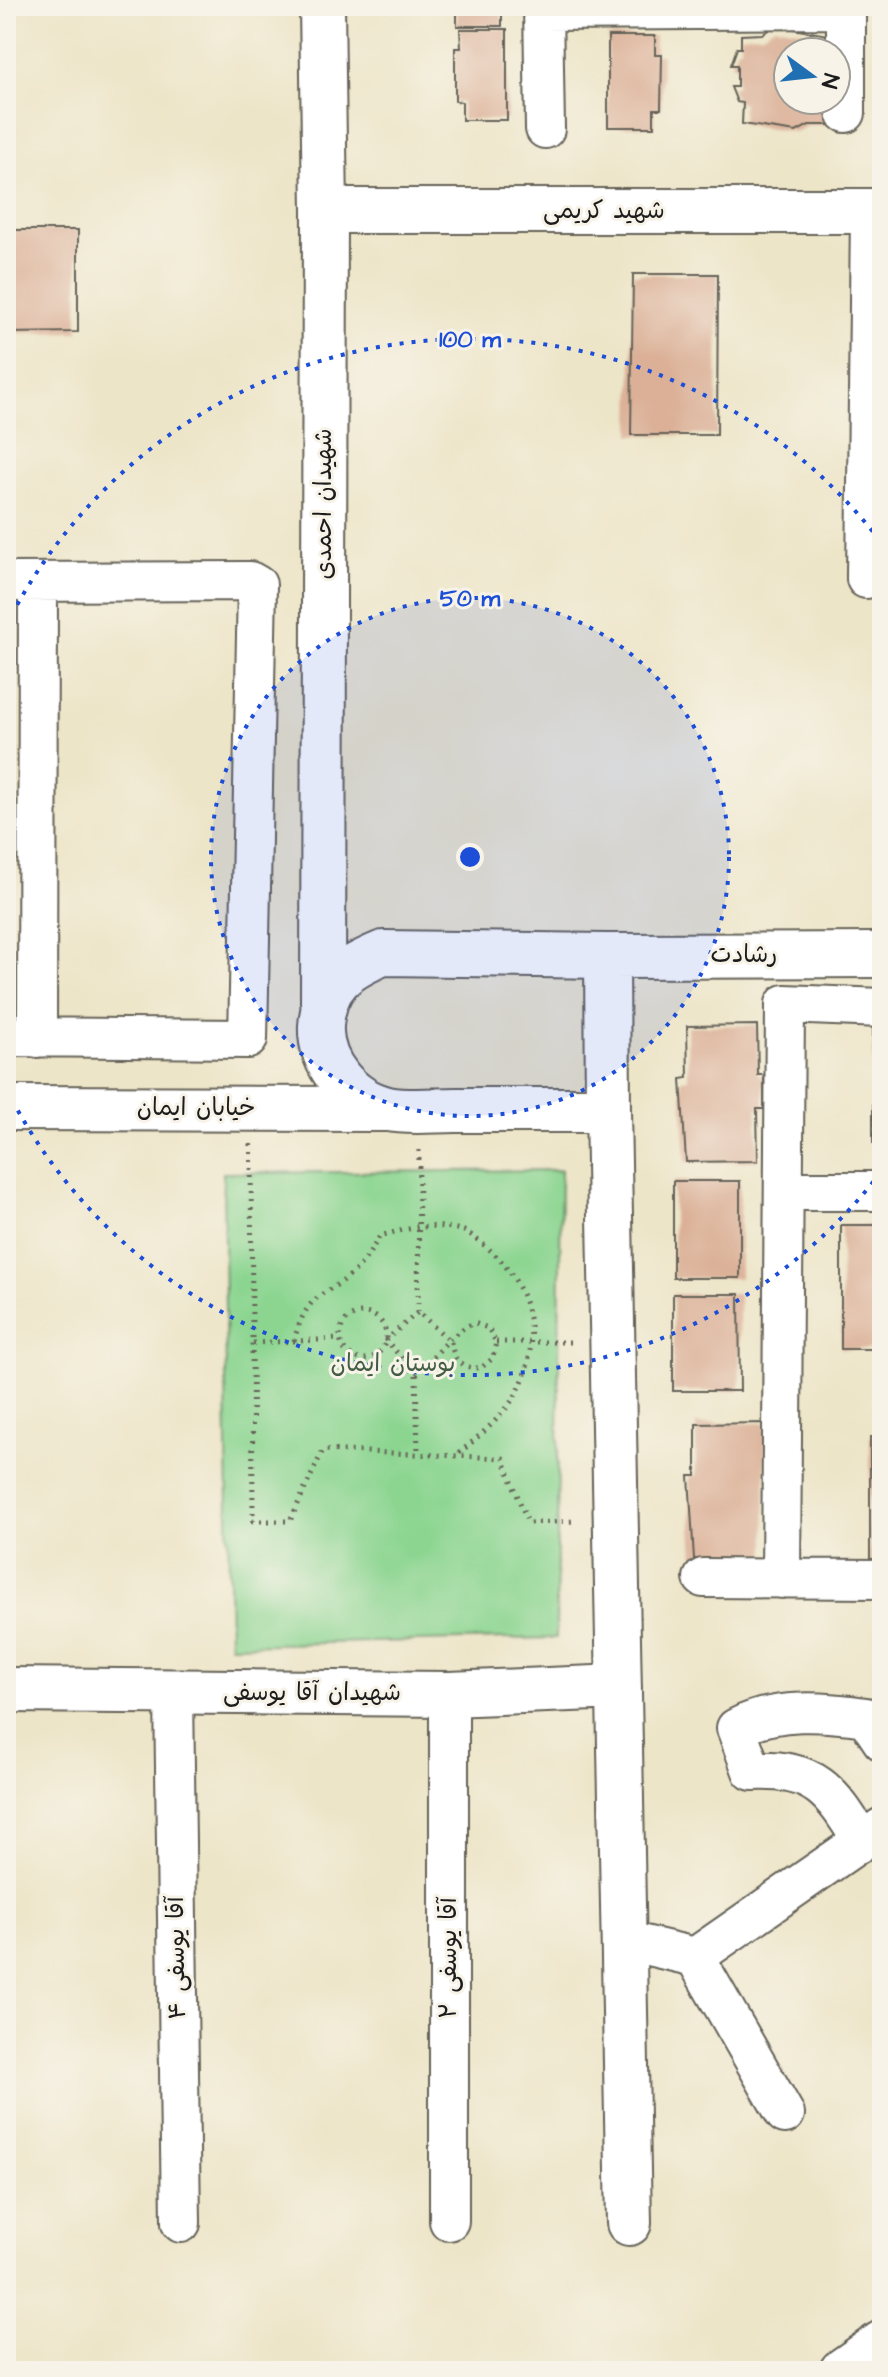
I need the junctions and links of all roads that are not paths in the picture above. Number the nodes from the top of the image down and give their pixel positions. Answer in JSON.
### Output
{"nodes":[{"id":1,"x":322,"y":6,"type":"edge"},
{"id":2,"x":846,"y":7,"type":"edge"},
{"id":3,"x":543,"y":8,"type":"edge"},
{"id":4,"x":846,"y":36,"type":"edge"},
{"id":5,"x":545,"y":129,"type":"dead end"},
{"id":6,"x":325,"y":211,"type":"junction"},
{"id":7,"x":876,"y":211,"type":"edge"},
{"id":8,"x":866,"y":579,"type":"dead end"},
{"id":9,"x":22,"y":582,"type":"edge"},
{"id":10,"x":882,"y":955,"type":"edge"},
{"id":11,"x":607,"y":956,"type":"junction"},
{"id":12,"x":882,"y":1008,"type":"edge"},
{"id":13,"x":322,"y":1021,"type":"junction"},
{"id":14,"x":22,"y":1038,"type":"edge"},
{"id":15,"x":6,"y":1108,"type":"edge"},
{"id":16,"x":251,"y":1108,"type":"junction"},
{"id":17,"x":404,"y":1109,"type":"junction"},
{"id":18,"x":608,"y":1110,"type":"junction"},
{"id":19,"x":784,"y":1191,"type":"junction"},
{"id":20,"x":882,"y":1191,"type":"edge"},
{"id":21,"x":703,"y":1578,"type":"dead end"},
{"id":22,"x":781,"y":1579,"type":"junction"},
{"id":23,"x":882,"y":1579,"type":"edge"},
{"id":24,"x":619,"y":1687,"type":"junction"},
{"id":25,"x":6,"y":1690,"type":"edge"},
{"id":26,"x":174,"y":1692,"type":"junction"},
{"id":27,"x":449,"y":1694,"type":"junction"},
{"id":28,"x":882,"y":1741,"type":"edge"},
{"id":29,"x":872,"y":1834,"type":"edge"},
{"id":30,"x":623,"y":1940,"type":"junction"},
{"id":31,"x":695,"y":1957,"type":"junction"},
{"id":32,"x":785,"y":2114,"type":"dead end"},
{"id":33,"x":449,"y":2221,"type":"dead end"},
{"id":34,"x":181,"y":2223,"type":"dead end"},
{"id":35,"x":629,"y":2223,"type":"dead end"},
{"id":36,"x":882,"y":2343,"type":"edge"},
{"id":37,"x":842,"y":2371,"type":"edge"}],
"edges":[{"from":1,"to":6,"type":"street","name":"شهیدان احمدی"},
{"from":2,"to":3,"type":"street"},
{"from":2,"to":4,"type":"street"},
{"from":3,"to":5,"type":"street"},
{"from":6,"to":7,"type":"street","name":"شهید کریمی"},
{"from":6,"to":13,"type":"street","name":"شهیدان احمدی"},
{"from":7,"to":8,"type":"street"},
{"from":9,"to":14,"type":"street"},
{"from":9,"to":14,"type":"street"},
{"from":10,"to":11,"type":"street","name":"رشادت"},
{"from":11,"to":13,"type":"street","name":"رشادت"},
{"from":11,"to":18,"type":"street"},
{"from":12,"to":19,"type":"street"},
{"from":13,"to":16,"type":"street","name":"رشادت"},
{"from":13,"to":17,"type":"street"},
{"from":15,"to":16,"type":"street","name":"خیابان ایمان"},
{"from":16,"to":17,"type":"street","name":"خیابان ایمان"},
{"from":17,"to":18,"type":"street","name":"خیابان ایمان"},
{"from":18,"to":24,"type":"street"},
{"from":19,"to":20,"type":"street"},
{"from":19,"to":22,"type":"street"},
{"from":21,"to":22,"type":"street"},
{"from":22,"to":23,"type":"street"},
{"from":24,"to":27,"type":"street","name":"شهیدان آقا یوسفی"},
{"from":24,"to":30,"type":"street"},
{"from":25,"to":26,"type":"street","name":"شهیدان آقا یوسفی"},
{"from":26,"to":27,"type":"street","name":"شهیدان آقا یوسفی"},
{"from":26,"to":34,"type":"street","name":"آقا یوسفی ۴"},
{"from":27,"to":33,"type":"street","name":"آقا یوسفی ۲"},
{"from":28,"to":29,"type":"street"},
{"from":29,"to":31,"type":"street"},
{"from":30,"to":31,"type":"street"},
{"from":30,"to":35,"type":"street"},
{"from":31,"to":32,"type":"street"},
{"from":36,"to":37,"type":"street"}]}
